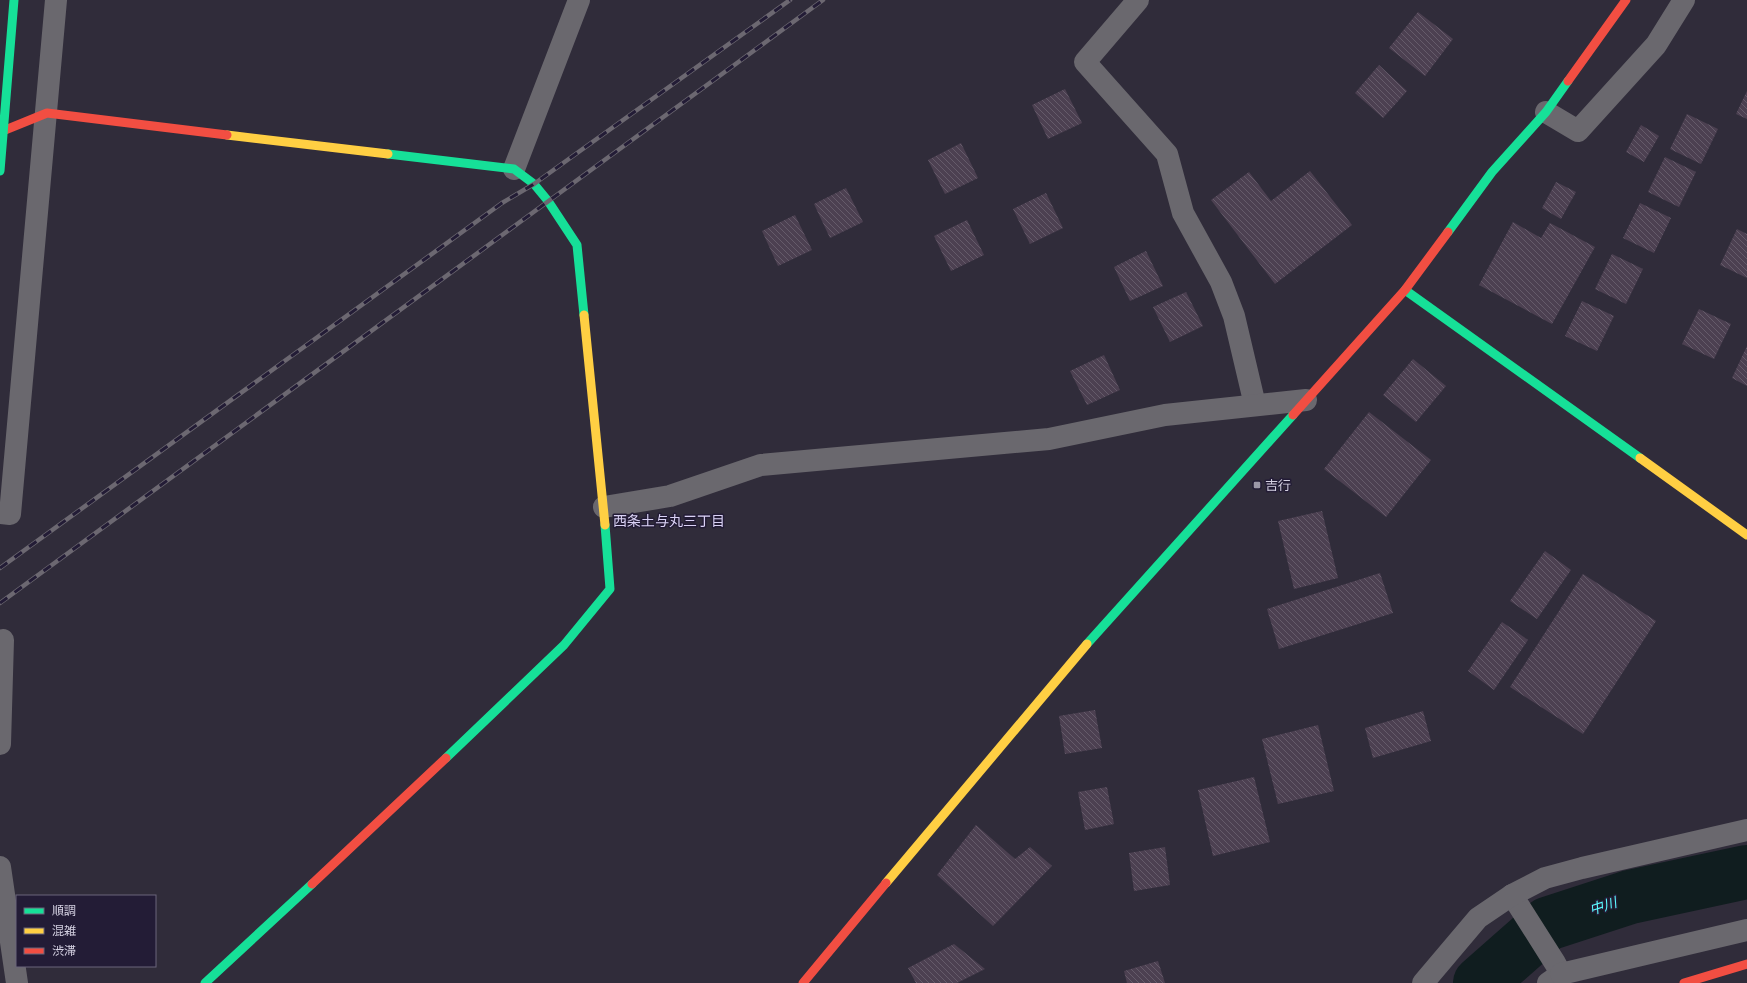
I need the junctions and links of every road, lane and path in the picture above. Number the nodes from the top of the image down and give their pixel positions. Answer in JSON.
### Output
{"nodes":[{"id":1,"x":14,"y":0,"type":"edge"},
{"id":2,"x":56,"y":0,"type":"edge"},
{"id":3,"x":579,"y":0,"type":"edge"},
{"id":4,"x":1138,"y":0,"type":"edge"},
{"id":5,"x":1626,"y":0,"type":"edge"},
{"id":6,"x":1684,"y":0,"type":"edge"},
{"id":7,"x":1546,"y":112,"type":"junction"},
{"id":8,"x":47,"y":113,"type":"junction"},
{"id":9,"x":0,"y":132,"type":"edge"},
{"id":10,"x":514,"y":169,"type":"junction"},
{"id":11,"x":0,"y":171,"type":"edge"},
{"id":12,"x":1405,"y":290,"type":"junction"},
{"id":13,"x":1306,"y":400,"type":"junction"},
{"id":14,"x":1255,"y":405,"type":"junction"},
{"id":15,"x":604,"y":507,"type":"junction"},
{"id":16,"x":0,"y":513,"type":"edge"},
{"id":17,"x":1747,"y":535,"type":"edge"},
{"id":18,"x":3,"y":640,"type":"dead end"},
{"id":19,"x":0,"y":744,"type":"edge"},
{"id":20,"x":1747,"y":830,"type":"edge"},
{"id":21,"x":0,"y":867,"type":"edge"},
{"id":22,"x":1515,"y":899,"type":"junction"},
{"id":23,"x":1747,"y":930,"type":"edge"},
{"id":24,"x":1747,"y":964,"type":"edge"},
{"id":25,"x":1555,"y":973,"type":"edge"},
{"id":26,"x":17,"y":983,"type":"edge"},
{"id":27,"x":205,"y":983,"type":"edge"},
{"id":28,"x":803,"y":983,"type":"edge"},
{"id":29,"x":1423,"y":983,"type":"edge"},
{"id":30,"x":1684,"y":983,"type":"edge"}],
"edges":[{"from":1,"to":11,"type":"main road","bridge":true},
{"from":2,"to":8,"type":"street"},
{"from":3,"to":10,"type":"street"},
{"from":4,"to":14,"type":"street"},
{"from":5,"to":7,"type":"main road"},
{"from":6,"to":7,"type":"street"},
{"from":7,"to":12,"type":"main road"},
{"from":8,"to":9,"type":"main road"},
{"from":8,"to":10,"type":"main road"},
{"from":8,"to":16,"type":"street"},
{"from":10,"to":15,"type":"main road"},
{"from":12,"to":13,"type":"main road"},
{"from":12,"to":17,"type":"main road"},
{"from":13,"to":14,"type":"street"},
{"from":13,"to":28,"type":"main road"},
{"from":14,"to":15,"type":"street"},
{"from":15,"to":27,"type":"main road"},
{"from":18,"to":19,"type":"street"},
{"from":20,"to":22,"type":"street"},
{"from":21,"to":26,"type":"street"},
{"from":22,"to":25,"type":"street"},
{"from":22,"to":29,"type":"street"},
{"from":23,"to":25,"type":"street"},
{"from":24,"to":30,"type":"main road"}]}
